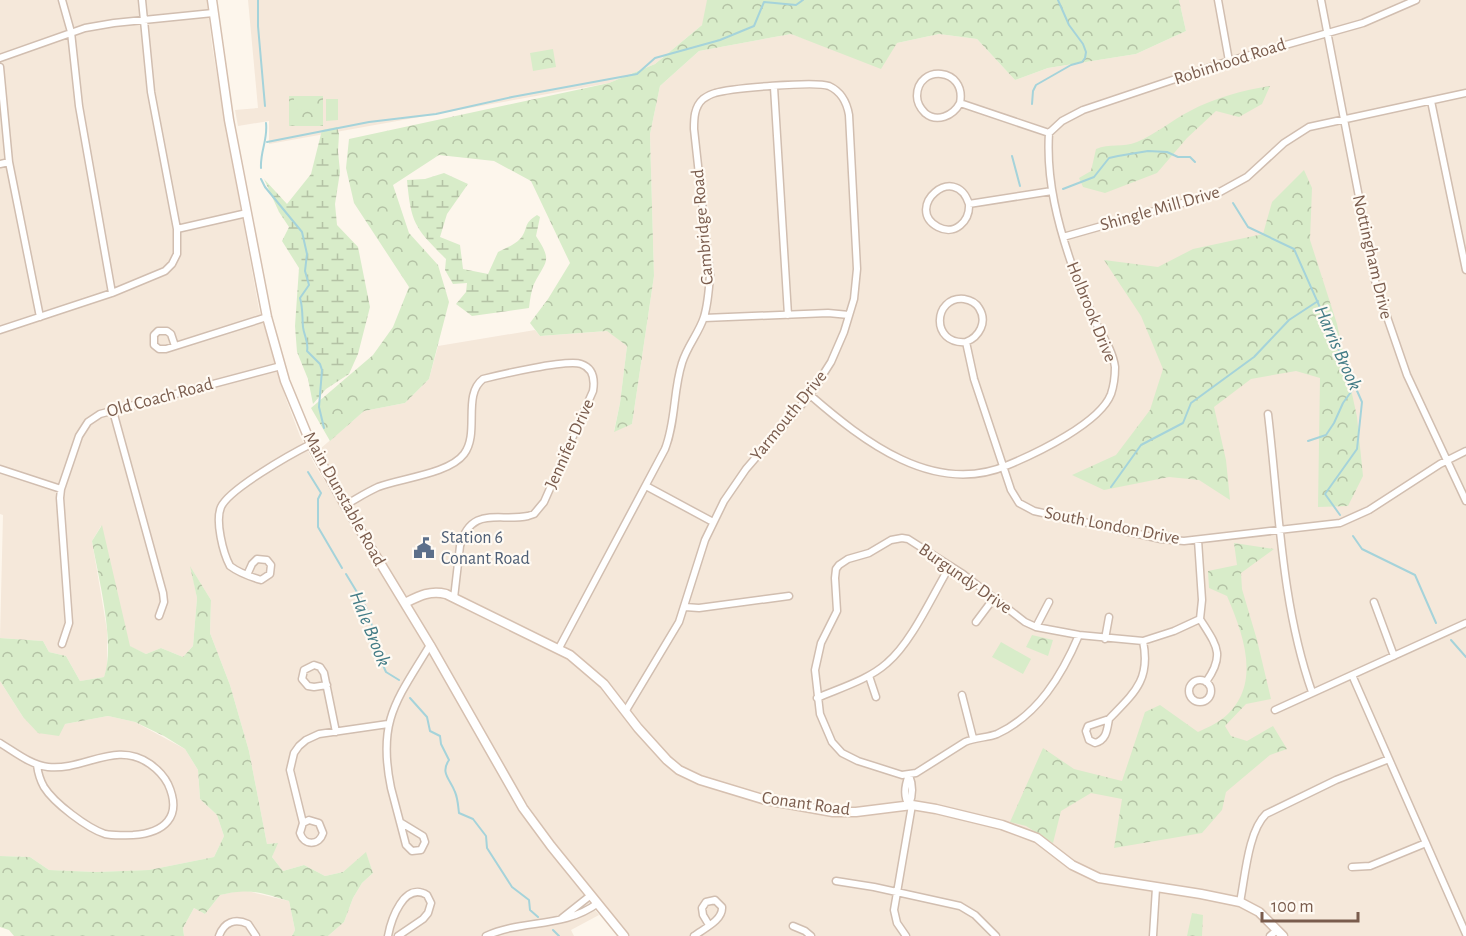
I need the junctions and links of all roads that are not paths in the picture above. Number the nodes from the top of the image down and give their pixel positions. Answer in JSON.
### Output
{"nodes":[{"id":1,"x":62,"y":0,"type":"edge"},
{"id":2,"x":142,"y":0,"type":"edge"},
{"id":3,"x":212,"y":0,"type":"edge"},
{"id":4,"x":1218,"y":0,"type":"edge"},
{"id":5,"x":1321,"y":0,"type":"edge"},
{"id":6,"x":1416,"y":0,"type":"edge"},
{"id":7,"x":1408,"y":2,"type":"edge"},
{"id":8,"x":213,"y":13,"type":"junction"},
{"id":9,"x":144,"y":20,"type":"junction"},
{"id":10,"x":71,"y":33,"type":"junction"},
{"id":11,"x":1326,"y":34,"type":"junction"},
{"id":12,"x":0,"y":58,"type":"edge"},
{"id":13,"x":1229,"y":61,"type":"junction"},
{"id":14,"x":0,"y":67,"type":"edge"},
{"id":15,"x":774,"y":87,"type":"junction"},
{"id":16,"x":1466,"y":93,"type":"edge"},
{"id":17,"x":1431,"y":101,"type":"junction"},
{"id":18,"x":960,"y":103,"type":"junction"},
{"id":19,"x":1343,"y":119,"type":"junction"},
{"id":20,"x":1049,"y":133,"type":"junction"},
{"id":21,"x":9,"y":162,"type":"junction"},
{"id":22,"x":0,"y":164,"type":"edge"},
{"id":23,"x":1052,"y":191,"type":"junction"},
{"id":24,"x":969,"y":204,"type":"junction"},
{"id":25,"x":247,"y":213,"type":"junction"},
{"id":26,"x":177,"y":228,"type":"junction"},
{"id":27,"x":1064,"y":237,"type":"junction"},
{"id":28,"x":1466,"y":270,"type":"edge"},
{"id":29,"x":112,"y":293,"type":"junction"},
{"id":30,"x":788,"y":315,"type":"junction"},
{"id":31,"x":849,"y":315,"type":"junction"},
{"id":32,"x":40,"y":317,"type":"junction"},
{"id":33,"x":267,"y":317,"type":"junction"},
{"id":34,"x":704,"y":318,"type":"junction"},
{"id":35,"x":0,"y":330,"type":"edge"},
{"id":36,"x":966,"y":342,"type":"junction"},
{"id":37,"x":176,"y":346,"type":"dead end"},
{"id":38,"x":281,"y":366,"type":"junction"},
{"id":39,"x":810,"y":395,"type":"junction"},
{"id":40,"x":113,"y":411,"type":"junction"},
{"id":41,"x":1268,"y":414,"type":"dead end"},
{"id":42,"x":310,"y":444,"type":"junction"},
{"id":43,"x":1466,"y":451,"type":"edge"},
{"id":44,"x":1446,"y":461,"type":"junction"},
{"id":45,"x":1002,"y":468,"type":"junction"},
{"id":46,"x":0,"y":469,"type":"edge"},
{"id":47,"x":646,"y":486,"type":"junction"},
{"id":48,"x":61,"y":489,"type":"junction"},
{"id":49,"x":1466,"y":501,"type":"edge"},
{"id":50,"x":345,"y":505,"type":"junction"},
{"id":51,"x":712,"y":522,"type":"junction"},
{"id":52,"x":1281,"y":531,"type":"junction"},
{"id":53,"x":1198,"y":540,"type":"junction"},
{"id":54,"x":950,"y":566,"type":"junction"},
{"id":55,"x":247,"y":574,"type":"dead end"},
{"id":56,"x":789,"y":596,"type":"dead end"},
{"id":57,"x":454,"y":598,"type":"junction"},
{"id":58,"x":994,"y":598,"type":"junction"},
{"id":59,"x":1049,"y":602,"type":"dead end"},
{"id":60,"x":1374,"y":602,"type":"dead end"},
{"id":61,"x":405,"y":603,"type":"junction"},
{"id":62,"x":685,"y":607,"type":"junction"},
{"id":63,"x":159,"y":616,"type":"dead end"},
{"id":64,"x":1109,"y":617,"type":"dead end"},
{"id":65,"x":1200,"y":619,"type":"junction"},
{"id":66,"x":976,"y":622,"type":"dead end"},
{"id":67,"x":1465,"y":625,"type":"edge"},
{"id":68,"x":1036,"y":627,"type":"junction"},
{"id":69,"x":1078,"y":635,"type":"junction"},
{"id":70,"x":1106,"y":639,"type":"junction"},
{"id":71,"x":1143,"y":641,"type":"junction"},
{"id":72,"x":62,"y":644,"type":"dead end"},
{"id":73,"x":430,"y":645,"type":"junction"},
{"id":74,"x":559,"y":648,"type":"junction"},
{"id":75,"x":1394,"y":656,"type":"junction"},
{"id":76,"x":1352,"y":675,"type":"junction"},
{"id":77,"x":868,"y":676,"type":"junction"},
{"id":78,"x":1206,"y":682,"type":"dead end"},
{"id":79,"x":327,"y":685,"type":"dead end"},
{"id":80,"x":1312,"y":692,"type":"junction"},
{"id":81,"x":962,"y":695,"type":"dead end"},
{"id":82,"x":876,"y":697,"type":"dead end"},
{"id":83,"x":817,"y":698,"type":"junction"},
{"id":84,"x":1275,"y":710,"type":"dead end"},
{"id":85,"x":625,"y":712,"type":"junction"},
{"id":86,"x":1109,"y":719,"type":"dead end"},
{"id":87,"x":388,"y":724,"type":"junction"},
{"id":88,"x":336,"y":732,"type":"junction"},
{"id":89,"x":973,"y":738,"type":"junction"},
{"id":90,"x":0,"y":743,"type":"edge"},
{"id":91,"x":1389,"y":759,"type":"junction"},
{"id":92,"x":37,"y":765,"type":"junction"},
{"id":93,"x":909,"y":775,"type":"junction"},
{"id":94,"x":910,"y":805,"type":"junction"},
{"id":95,"x":400,"y":822,"type":"junction"},
{"id":96,"x":303,"y":823,"type":"dead end"},
{"id":97,"x":1426,"y":843,"type":"junction"},
{"id":98,"x":1352,"y":867,"type":"dead end"},
{"id":99,"x":836,"y":881,"type":"dead end"},
{"id":100,"x":1156,"y":888,"type":"junction"},
{"id":101,"x":897,"y":891,"type":"junction"},
{"id":102,"x":591,"y":895,"type":"junction"},
{"id":103,"x":1240,"y":902,"type":"junction"},
{"id":104,"x":598,"y":903,"type":"junction"},
{"id":105,"x":562,"y":918,"type":"junction"},
{"id":106,"x":709,"y":925,"type":"dead end"},
{"id":107,"x":793,"y":926,"type":"dead end"},
{"id":108,"x":1276,"y":934,"type":"edge"},
{"id":109,"x":1466,"y":934,"type":"edge"},
{"id":110,"x":219,"y":936,"type":"edge"},
{"id":111,"x":256,"y":936,"type":"edge"},
{"id":112,"x":388,"y":936,"type":"edge"},
{"id":113,"x":398,"y":936,"type":"edge"},
{"id":114,"x":486,"y":936,"type":"edge"},
{"id":115,"x":624,"y":936,"type":"edge"},
{"id":116,"x":694,"y":936,"type":"edge"},
{"id":117,"x":812,"y":936,"type":"edge"},
{"id":118,"x":906,"y":936,"type":"edge"},
{"id":119,"x":996,"y":936,"type":"edge"},
{"id":120,"x":1153,"y":936,"type":"edge"}],
"edges":[{"from":1,"to":10,"type":"street"},
{"from":2,"to":9,"type":"street"},
{"from":3,"to":8,"type":"main road","name":"Main Dunstable Road"},
{"from":4,"to":13,"type":"street"},
{"from":5,"to":11,"type":"street","name":"Nottingham Drive"},
{"from":6,"to":7,"type":"street","name":"Robinhood Road"},
{"from":7,"to":11,"type":"street","name":"Robinhood Road"},
{"from":8,"to":9,"type":"street"},
{"from":8,"to":25,"type":"main road","name":"Main Dunstable Road"},
{"from":9,"to":10,"type":"street"},
{"from":9,"to":26,"type":"street"},
{"from":10,"to":12,"type":"street"},
{"from":10,"to":29,"type":"street"},
{"from":11,"to":13,"type":"street","name":"Robinhood Road"},
{"from":11,"to":19,"type":"street","name":"Nottingham Drive"},
{"from":13,"to":20,"type":"street","name":"Robinhood Road"},
{"from":14,"to":21,"type":"street"},
{"from":15,"to":30,"type":"street"},
{"from":15,"to":31,"type":"street","name":"Yarmouth Drive"},
{"from":15,"to":34,"type":"street","name":"Cambridge Road"},
{"from":16,"to":17,"type":"street","name":"Shingle Mill Drive"},
{"from":17,"to":19,"type":"street","name":"Shingle Mill Drive"},
{"from":17,"to":28,"type":"street"},
{"from":18,"to":18,"type":"street"},
{"from":18,"to":20,"type":"street"},
{"from":19,"to":27,"type":"street","name":"Shingle Mill Drive"},
{"from":19,"to":44,"type":"street","name":"Nottingham Drive"},
{"from":20,"to":23,"type":"street","name":"Holbrook Drive"},
{"from":21,"to":22,"type":"street"},
{"from":21,"to":32,"type":"street"},
{"from":23,"to":24,"type":"street"},
{"from":23,"to":27,"type":"street","name":"Holbrook Drive"},
{"from":24,"to":24,"type":"street"},
{"from":25,"to":26,"type":"street"},
{"from":25,"to":33,"type":"main road","name":"Main Dunstable Road"},
{"from":26,"to":29,"type":"street"},
{"from":27,"to":45,"type":"street","name":"Holbrook Drive"},
{"from":29,"to":32,"type":"street"},
{"from":30,"to":31,"type":"street"},
{"from":30,"to":34,"type":"street"},
{"from":31,"to":39,"type":"street","name":"Yarmouth Drive"},
{"from":32,"to":35,"type":"street"},
{"from":33,"to":37,"type":"street"},
{"from":33,"to":38,"type":"main road","name":"Main Dunstable Road"},
{"from":34,"to":47,"type":"street","name":"Cambridge Road"},
{"from":36,"to":36,"type":"street"},
{"from":36,"to":45,"type":"street","name":"South London Drive"},
{"from":38,"to":40,"type":"street","name":"Old Coach Road"},
{"from":38,"to":42,"type":"main road","name":"Main Dunstable Road"},
{"from":39,"to":45,"type":"street","name":"Holbrook Drive"},
{"from":39,"to":51,"type":"street","name":"Yarmouth Drive"},
{"from":40,"to":48,"type":"street","name":"Old Coach Road"},
{"from":40,"to":63,"type":"street"},
{"from":41,"to":52,"type":"street"},
{"from":42,"to":50,"type":"main road","name":"Main Dunstable Road"},
{"from":42,"to":55,"type":"street"},
{"from":43,"to":44,"type":"street","name":"South London Drive"},
{"from":44,"to":49,"type":"street","name":"Nottingham Drive"},
{"from":44,"to":52,"type":"street","name":"South London Drive"},
{"from":45,"to":53,"type":"street","name":"South London Drive"},
{"from":46,"to":48,"type":"street"},
{"from":47,"to":51,"type":"street"},
{"from":47,"to":74,"type":"street","name":"Cambridge Road"},
{"from":48,"to":72,"type":"street","name":"Old Coach Road"},
{"from":50,"to":57,"type":"street","name":"Jennifer Drive"},
{"from":50,"to":61,"type":"main road","name":"Main Dunstable Road"},
{"from":51,"to":62,"type":"street","name":"Yarmouth Drive"},
{"from":52,"to":53,"type":"street","name":"South London Drive"},
{"from":52,"to":80,"type":"street"},
{"from":53,"to":65,"type":"street"},
{"from":54,"to":58,"type":"street","name":"Burgundy Drive"},
{"from":54,"to":77,"type":"street"},
{"from":54,"to":83,"type":"street","name":"Burgundy Drive"},
{"from":56,"to":62,"type":"street"},
{"from":57,"to":61,"type":"main road","name":"Conant Road"},
{"from":57,"to":74,"type":"main road","name":"Conant Road"},
{"from":58,"to":66,"type":"street"},
{"from":58,"to":68,"type":"street","name":"Burgundy Drive"},
{"from":59,"to":68,"type":"street"},
{"from":60,"to":75,"type":"street"},
{"from":61,"to":73,"type":"main road","name":"Main Dunstable Road"},
{"from":62,"to":85,"type":"street","name":"Yarmouth Drive"},
{"from":64,"to":70,"type":"street"},
{"from":65,"to":71,"type":"street","name":"Burgundy Drive"},
{"from":65,"to":78,"type":"street"},
{"from":67,"to":75,"type":"street"},
{"from":68,"to":69,"type":"street","name":"Burgundy Drive"},
{"from":69,"to":70,"type":"street","name":"Burgundy Drive"},
{"from":69,"to":89,"type":"street"},
{"from":70,"to":71,"type":"street","name":"Burgundy Drive"},
{"from":71,"to":86,"type":"street"},
{"from":73,"to":87,"type":"street"},
{"from":73,"to":102,"type":"main road","name":"Main Dunstable Road"},
{"from":74,"to":85,"type":"main road","name":"Conant Road"},
{"from":75,"to":76,"type":"street"},
{"from":76,"to":80,"type":"street"},
{"from":76,"to":91,"type":"street"},
{"from":77,"to":82,"type":"street"},
{"from":77,"to":83,"type":"street"},
{"from":79,"to":88,"type":"street"},
{"from":80,"to":84,"type":"street"},
{"from":81,"to":89,"type":"street"},
{"from":83,"to":93,"type":"street","name":"Burgundy Drive"},
{"from":85,"to":94,"type":"main road","name":"Conant Road"},
{"from":87,"to":88,"type":"street"},
{"from":87,"to":95,"type":"street"},
{"from":88,"to":96,"type":"street"},
{"from":89,"to":93,"type":"street"},
{"from":90,"to":92,"type":"street"},
{"from":91,"to":97,"type":"street"},
{"from":91,"to":103,"type":"street"},
{"from":92,"to":92,"type":"street"},
{"from":93,"to":94,"type":"street"},
{"from":94,"to":100,"type":"main road","name":"Conant Road"},
{"from":94,"to":101,"type":"street"},
{"from":95,"to":95,"type":"street"},
{"from":97,"to":98,"type":"street"},
{"from":97,"to":109,"type":"street"},
{"from":99,"to":101,"type":"street"},
{"from":100,"to":103,"type":"main road","name":"Conant Road"},
{"from":100,"to":120,"type":"street"},
{"from":101,"to":118,"type":"street"},
{"from":101,"to":119,"type":"street"},
{"from":102,"to":104,"type":"main road","name":"Main Dunstable Road"},
{"from":102,"to":105,"type":"street"},
{"from":103,"to":108,"type":"main road","name":"Conant Road"},
{"from":104,"to":105,"type":"street"},
{"from":104,"to":115,"type":"main road","name":"Main Dunstable Road"},
{"from":105,"to":114,"type":"street"},
{"from":106,"to":116,"type":"street"},
{"from":107,"to":117,"type":"street"},
{"from":110,"to":111,"type":"street"},
{"from":112,"to":113,"type":"street"}]}
